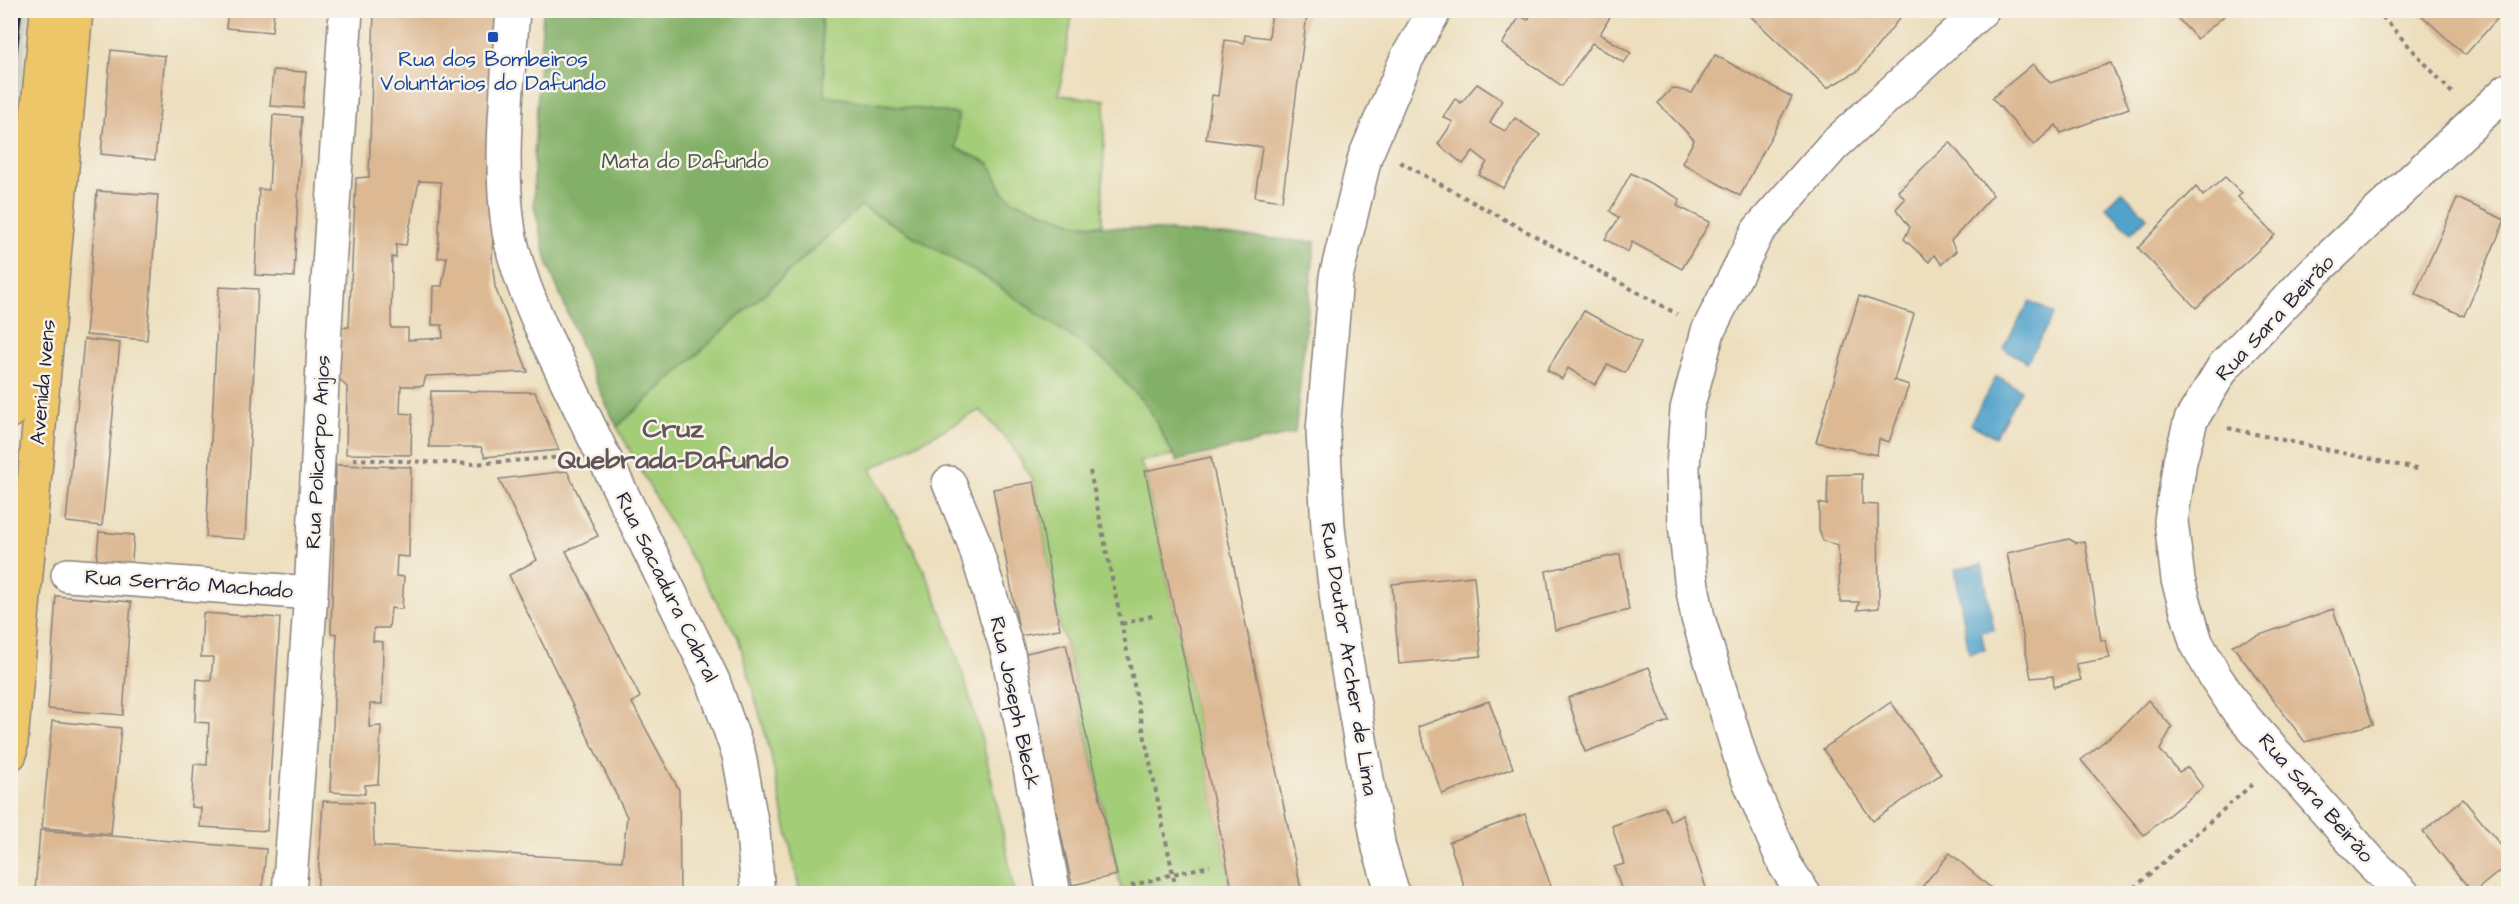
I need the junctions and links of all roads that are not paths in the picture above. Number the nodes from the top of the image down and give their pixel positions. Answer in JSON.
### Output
{"nodes":[{"id":1,"x":47,"y":10,"type":"edge"},
{"id":2,"x":76,"y":10,"type":"edge"},
{"id":3,"x":346,"y":10,"type":"edge"},
{"id":4,"x":513,"y":10,"type":"edge"},
{"id":5,"x":1435,"y":10,"type":"edge"},
{"id":6,"x":1982,"y":10,"type":"edge"},
{"id":7,"x":2508,"y":90,"type":"edge"},
{"id":8,"x":10,"y":411,"type":"edge"},
{"id":9,"x":949,"y":483,"type":"dead end"},
{"id":10,"x":68,"y":575,"type":"dead end"},
{"id":11,"x":311,"y":593,"type":"junction"},
{"id":12,"x":10,"y":754,"type":"edge"},
{"id":13,"x":289,"y":894,"type":"edge"},
{"id":14,"x":758,"y":894,"type":"edge"},
{"id":15,"x":1054,"y":894,"type":"edge"},
{"id":16,"x":1393,"y":894,"type":"edge"},
{"id":17,"x":1804,"y":894,"type":"edge"},
{"id":18,"x":2403,"y":894,"type":"edge"}],
"edges":[{"from":1,"to":8,"type":"main road","name":"Avenida Ivens"},
{"from":2,"to":12,"type":"main road","name":"Avenida Ivens"},
{"from":3,"to":11,"type":"street","name":"Rua Policarpo Anjos"},
{"from":4,"to":14,"type":"street","name":"Rua Sacadura Cabral"},
{"from":5,"to":16,"type":"street","name":"Rua Doutor Archer de Lima"},
{"from":6,"to":17,"type":"street"},
{"from":7,"to":18,"type":"street","name":"Rua Sara Beirão"},
{"from":9,"to":15,"type":"street","name":"Rua Joseph Bleck"},
{"from":10,"to":11,"type":"street","name":"Rua Serrão Machado"},
{"from":11,"to":13,"type":"street","name":"Rua Policarpo Anjos"}]}
